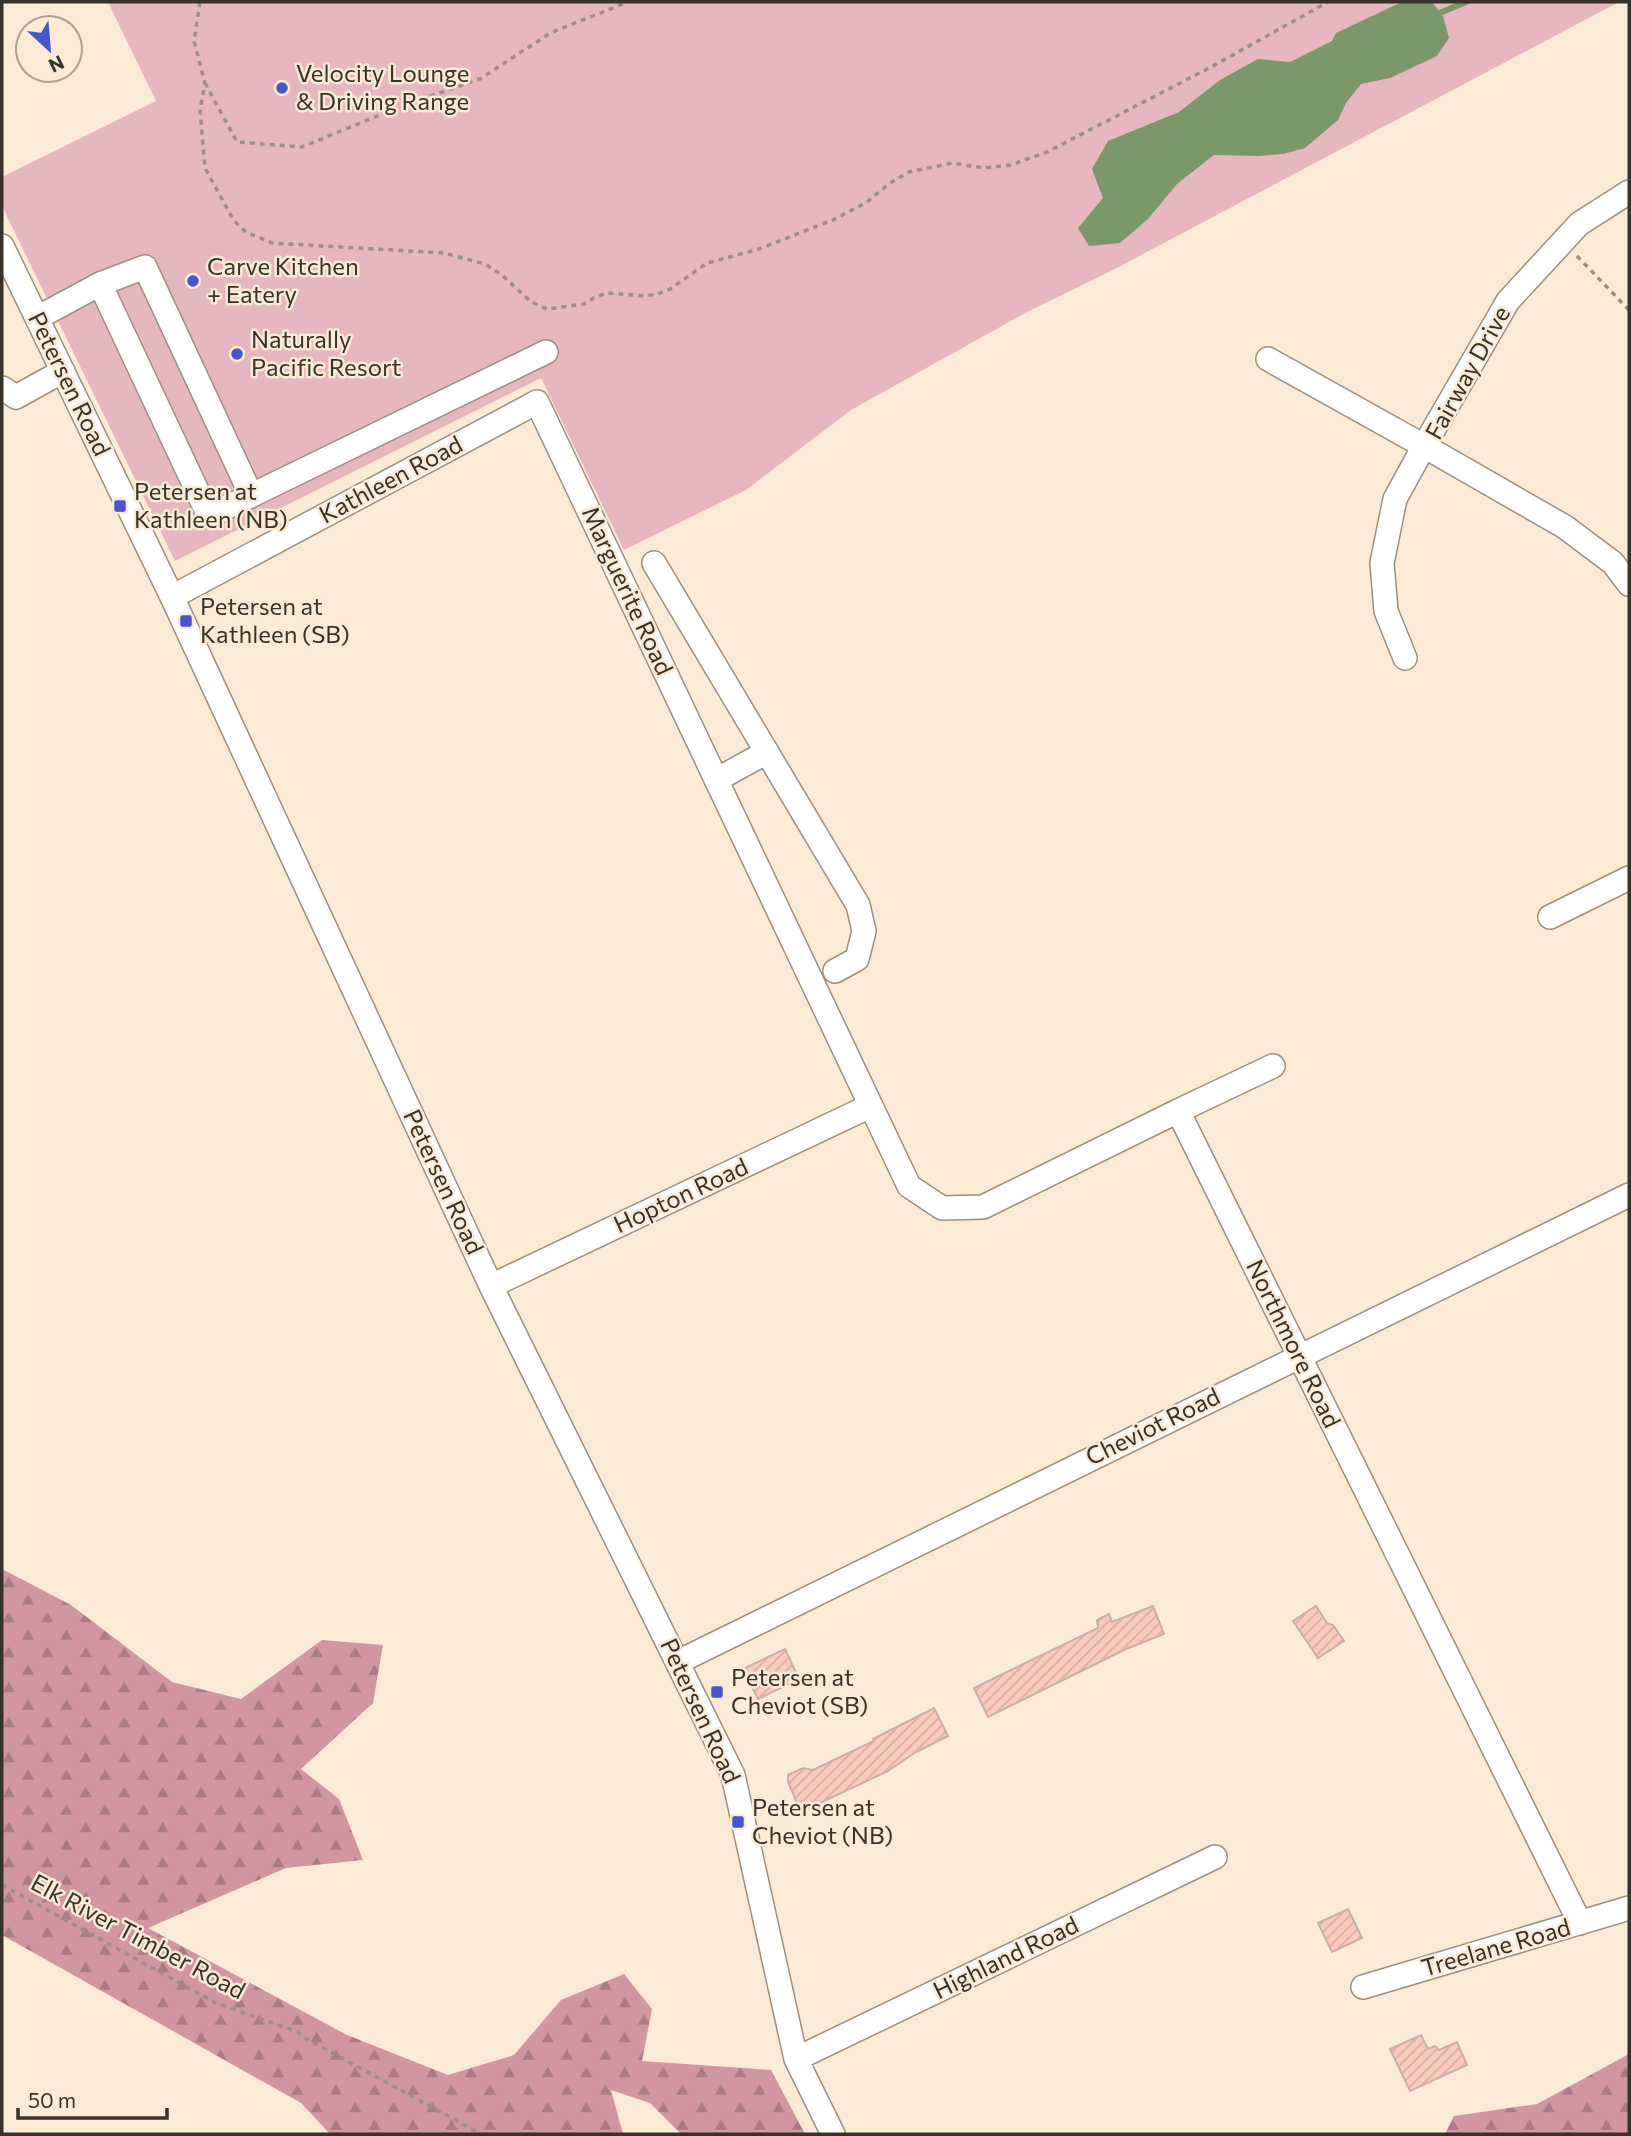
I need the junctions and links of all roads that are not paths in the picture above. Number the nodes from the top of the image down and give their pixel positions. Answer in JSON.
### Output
{"nodes":[{"id":1,"x":1629,"y":191,"type":"edge"},
{"id":2,"x":2,"y":246,"type":"edge"},
{"id":3,"x":100,"y":284,"type":"junction"},
{"id":4,"x":37,"y":318,"type":"junction"},
{"id":5,"x":546,"y":352,"type":"dead end"},
{"id":6,"x":1268,"y":359,"type":"dead end"},
{"id":7,"x":63,"y":371,"type":"junction"},
{"id":8,"x":2,"y":388,"type":"edge"},
{"id":9,"x":537,"y":402,"type":"joint"},
{"id":10,"x":1424,"y":446,"type":"junction"},
{"id":11,"x":251,"y":495,"type":"junction"},
{"id":12,"x":654,"y":563,"type":"dead end"},
{"id":13,"x":1629,"y":584,"type":"edge"},
{"id":14,"x":172,"y":597,"type":"junction"},
{"id":15,"x":1405,"y":658,"type":"dead end"},
{"id":16,"x":767,"y":752,"type":"junction"},
{"id":17,"x":716,"y":780,"type":"junction"},
{"id":18,"x":1629,"y":878,"type":"edge"},
{"id":19,"x":1550,"y":917,"type":"dead end"},
{"id":20,"x":835,"y":971,"type":"dead end"},
{"id":21,"x":1273,"y":1066,"type":"dead end"},
{"id":22,"x":870,"y":1106,"type":"junction"},
{"id":23,"x":1178,"y":1111,"type":"junction"},
{"id":24,"x":1629,"y":1195,"type":"edge"},
{"id":25,"x":491,"y":1286,"type":"junction"},
{"id":26,"x":1299,"y":1355,"type":"junction"},
{"id":27,"x":678,"y":1662,"type":"junction"},
{"id":28,"x":1215,"y":1857,"type":"dead end"},
{"id":29,"x":1629,"y":1908,"type":"edge"},
{"id":30,"x":1580,"y":1923,"type":"junction"},
{"id":31,"x":1363,"y":1987,"type":"dead end"},
{"id":32,"x":796,"y":2059,"type":"junction"},
{"id":33,"x":833,"y":2134,"type":"edge"}],
"edges":[{"from":1,"to":10,"type":"street","name":"Fairway Drive"},
{"from":2,"to":4,"type":"street","name":"Petersen Road"},
{"from":3,"to":4,"type":"street"},
{"from":3,"to":11,"type":"street"},
{"from":3,"to":11,"type":"street"},
{"from":4,"to":7,"type":"street","name":"Petersen Road"},
{"from":5,"to":11,"type":"street"},
{"from":6,"to":10,"type":"street"},
{"from":7,"to":8,"type":"street"},
{"from":7,"to":14,"type":"street","name":"Petersen Road"},
{"from":9,"to":14,"type":"street","name":"Kathleen Road"},
{"from":9,"to":17,"type":"street","name":"Marguerite Road"},
{"from":10,"to":13,"type":"street","name":"Fairway Drive"},
{"from":10,"to":15,"type":"street"},
{"from":12,"to":16,"type":"street","name":"Marguerite Road"},
{"from":14,"to":25,"type":"street","name":"Petersen Road"},
{"from":16,"to":17,"type":"street"},
{"from":16,"to":20,"type":"street","name":"Marguerite Road"},
{"from":17,"to":22,"type":"street","name":"Marguerite Road"},
{"from":18,"to":19,"type":"street"},
{"from":21,"to":23,"type":"street"},
{"from":22,"to":23,"type":"street"},
{"from":22,"to":25,"type":"street","name":"Hopton Road"},
{"from":23,"to":26,"type":"street","name":"Northmore Road"},
{"from":24,"to":26,"type":"street","name":"Cheviot Road"},
{"from":25,"to":27,"type":"street","name":"Petersen Road"},
{"from":26,"to":27,"type":"street","name":"Cheviot Road"},
{"from":26,"to":30,"type":"street","name":"Northmore Road"},
{"from":27,"to":32,"type":"street","name":"Petersen Road"},
{"from":28,"to":32,"type":"street","name":"Highland Road"},
{"from":29,"to":30,"type":"street","name":"Treelane Road"},
{"from":30,"to":31,"type":"street","name":"Treelane Road"},
{"from":32,"to":33,"type":"street","name":"Petersen Road"}]}
